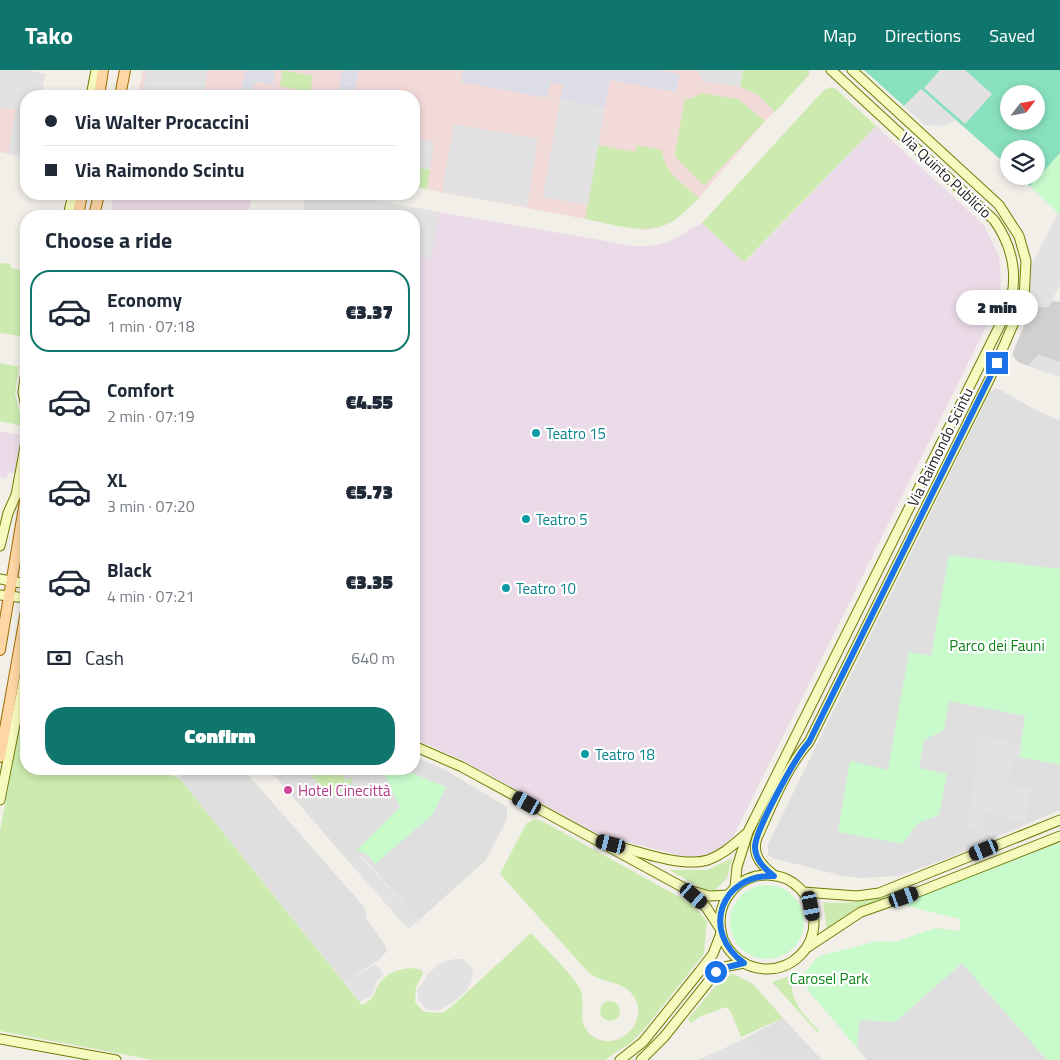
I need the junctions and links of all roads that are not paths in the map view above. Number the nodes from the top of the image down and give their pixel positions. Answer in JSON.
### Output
{"nodes":[{"id":1,"x":96,"y":70,"type":"edge"},
{"id":2,"x":103,"y":70,"type":"edge"},
{"id":3,"x":125,"y":70,"type":"edge"},
{"id":4,"x":831,"y":70,"type":"edge"},
{"id":5,"x":852,"y":70,"type":"edge"},
{"id":6,"x":92,"y":90,"type":"edge"},
{"id":7,"x":100,"y":90,"type":"edge"},
{"id":8,"x":121,"y":90,"type":"edge"},
{"id":9,"x":983,"y":359,"type":"joint"},
{"id":10,"x":997,"y":363,"type":"joint"},
{"id":11,"x":20,"y":496,"type":"edge"},
{"id":12,"x":20,"y":504,"type":"edge"},
{"id":13,"x":0,"y":546,"type":"edge"},
{"id":14,"x":0,"y":578,"type":"edge"},
{"id":15,"x":11,"y":580,"type":"junction"},
{"id":16,"x":20,"y":582,"type":"edge"},
{"id":17,"x":4,"y":595,"type":"edge"},
{"id":18,"x":20,"y":597,"type":"edge"},
{"id":19,"x":20,"y":645,"type":"edge"},
{"id":20,"x":0,"y":650,"type":"edge"},
{"id":21,"x":20,"y":699,"type":"edge"},
{"id":22,"x":420,"y":749,"type":"edge"},
{"id":23,"x":0,"y":757,"type":"edge"},
{"id":24,"x":0,"y":800,"type":"edge"},
{"id":25,"x":1060,"y":820,"type":"edge"},
{"id":26,"x":748,"y":832,"type":"junction"},
{"id":27,"x":1060,"y":836,"type":"edge"},
{"id":28,"x":596,"y":841,"type":"junction"},
{"id":29,"x":774,"y":876,"type":"junction"},
{"id":30,"x":686,"y":889,"type":"junction"},
{"id":31,"x":732,"y":891,"type":"junction"},
{"id":32,"x":804,"y":892,"type":"junction"},
{"id":33,"x":721,"y":932,"type":"junction"},
{"id":34,"x":807,"y":947,"type":"junction"},
{"id":35,"x":744,"y":963,"type":"junction"},
{"id":36,"x":0,"y":1039,"type":"edge"},
{"id":37,"x":116,"y":1060,"type":"edge"},
{"id":38,"x":620,"y":1060,"type":"edge"},
{"id":39,"x":641,"y":1060,"type":"edge"}],
"edges":[{"from":1,"to":6,"type":"street"},
{"from":2,"to":7,"type":"main road"},
{"from":3,"to":8,"type":"main road"},
{"from":4,"to":9,"type":"street","name":"Via Quinto Publicio"},
{"from":5,"to":10,"type":"street","name":"Via Quinto Publicio"},
{"from":9,"to":26,"type":"street","name":"Via Raimondo Scintu"},
{"from":10,"to":29,"type":"street","name":"Via Raimondo Scintu"},
{"from":11,"to":13,"type":"street"},
{"from":12,"to":15,"type":"main road"},
{"from":14,"to":15,"type":"street"},
{"from":15,"to":16,"type":"street"},
{"from":15,"to":17,"type":"main road"},
{"from":17,"to":18,"type":"street"},
{"from":17,"to":20,"type":"main road"},
{"from":19,"to":23,"type":"main road"},
{"from":21,"to":24,"type":"street"},
{"from":22,"to":28,"type":"street"},
{"from":25,"to":32,"type":"street"},
{"from":26,"to":28,"type":"street"},
{"from":26,"to":31,"type":"street","name":"Via Raimondo Scintu"},
{"from":27,"to":34,"type":"street"},
{"from":28,"to":30,"type":"street"},
{"from":29,"to":31,"type":"street"},
{"from":29,"to":32,"type":"street"},
{"from":30,"to":31,"type":"street"},
{"from":30,"to":33,"type":"street"},
{"from":31,"to":33,"type":"street"},
{"from":32,"to":34,"type":"street"},
{"from":33,"to":35,"type":"street"},
{"from":33,"to":38,"type":"street"},
{"from":34,"to":35,"type":"street"},
{"from":35,"to":39,"type":"street"},
{"from":36,"to":37,"type":"street"}]}
